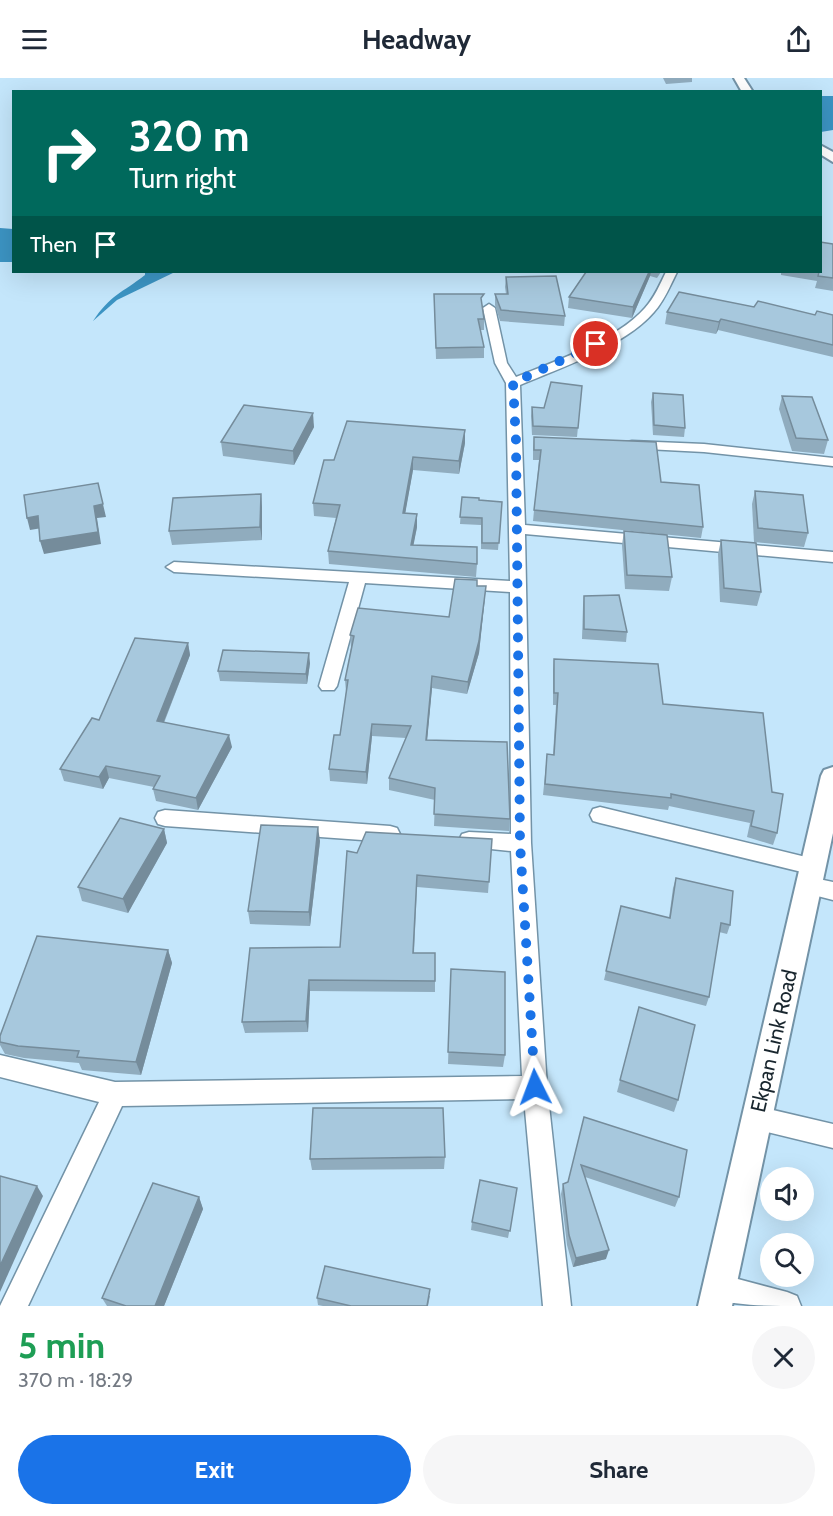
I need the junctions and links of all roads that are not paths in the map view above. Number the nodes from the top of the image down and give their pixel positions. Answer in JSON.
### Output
{"nodes":[{"id":1,"x":670,"y":273,"type":"edge"},
{"id":2,"x":489,"y":308,"type":"dead end"},
{"id":3,"x":513,"y":383,"type":"junction"},
{"id":4,"x":622,"y":445,"type":"edge"},
{"id":5,"x":833,"y":462,"type":"edge"},
{"id":6,"x":517,"y":529,"type":"junction"},
{"id":7,"x":833,"y":557,"type":"edge"},
{"id":8,"x":174,"y":567,"type":"dead end"},
{"id":9,"x":358,"y":579,"type":"junction"},
{"id":10,"x":518,"y":587,"type":"junction"},
{"id":11,"x":328,"y":686,"type":"dead end"},
{"id":12,"x":831,"y":790,"type":"edge"},
{"id":13,"x":600,"y":815,"type":"dead end"},
{"id":14,"x":165,"y":818,"type":"dead end"},
{"id":15,"x":414,"y":836,"type":"edge"},
{"id":16,"x":449,"y":838,"type":"edge"},
{"id":17,"x":520,"y":843,"type":"junction"},
{"id":18,"x":819,"y":882,"type":"edge"},
{"id":19,"x":0,"y":1066,"type":"edge"},
{"id":20,"x":535,"y":1087,"type":"junction"},
{"id":21,"x":115,"y":1094,"type":"junction"},
{"id":22,"x":756,"y":1118,"type":"junction"},
{"id":23,"x":833,"y":1136,"type":"edge"},
{"id":24,"x":717,"y":1297,"type":"edge"},
{"id":25,"x":14,"y":1306,"type":"edge"},
{"id":26,"x":557,"y":1306,"type":"edge"},
{"id":27,"x":787,"y":1306,"type":"edge"}],
"edges":[{"from":1,"to":3,"type":"street"},
{"from":2,"to":3,"type":"street"},
{"from":3,"to":6,"type":"street"},
{"from":4,"to":5,"type":"street"},
{"from":6,"to":7,"type":"street"},
{"from":6,"to":10,"type":"street"},
{"from":8,"to":9,"type":"street"},
{"from":9,"to":10,"type":"street"},
{"from":9,"to":11,"type":"street"},
{"from":10,"to":17,"type":"street"},
{"from":12,"to":18,"type":"street","name":"Ekpan Link Road"},
{"from":13,"to":18,"type":"street"},
{"from":14,"to":15,"type":"street"},
{"from":16,"to":17,"type":"street"},
{"from":17,"to":20,"type":"street"},
{"from":18,"to":22,"type":"street","name":"Ekpan Link Road"},
{"from":19,"to":21,"type":"street"},
{"from":20,"to":21,"type":"street"},
{"from":20,"to":26,"type":"street"},
{"from":21,"to":25,"type":"street"},
{"from":22,"to":23,"type":"street"},
{"from":22,"to":24,"type":"street","name":"Ekpan Link Road"},
{"from":24,"to":27,"type":"street"}]}
